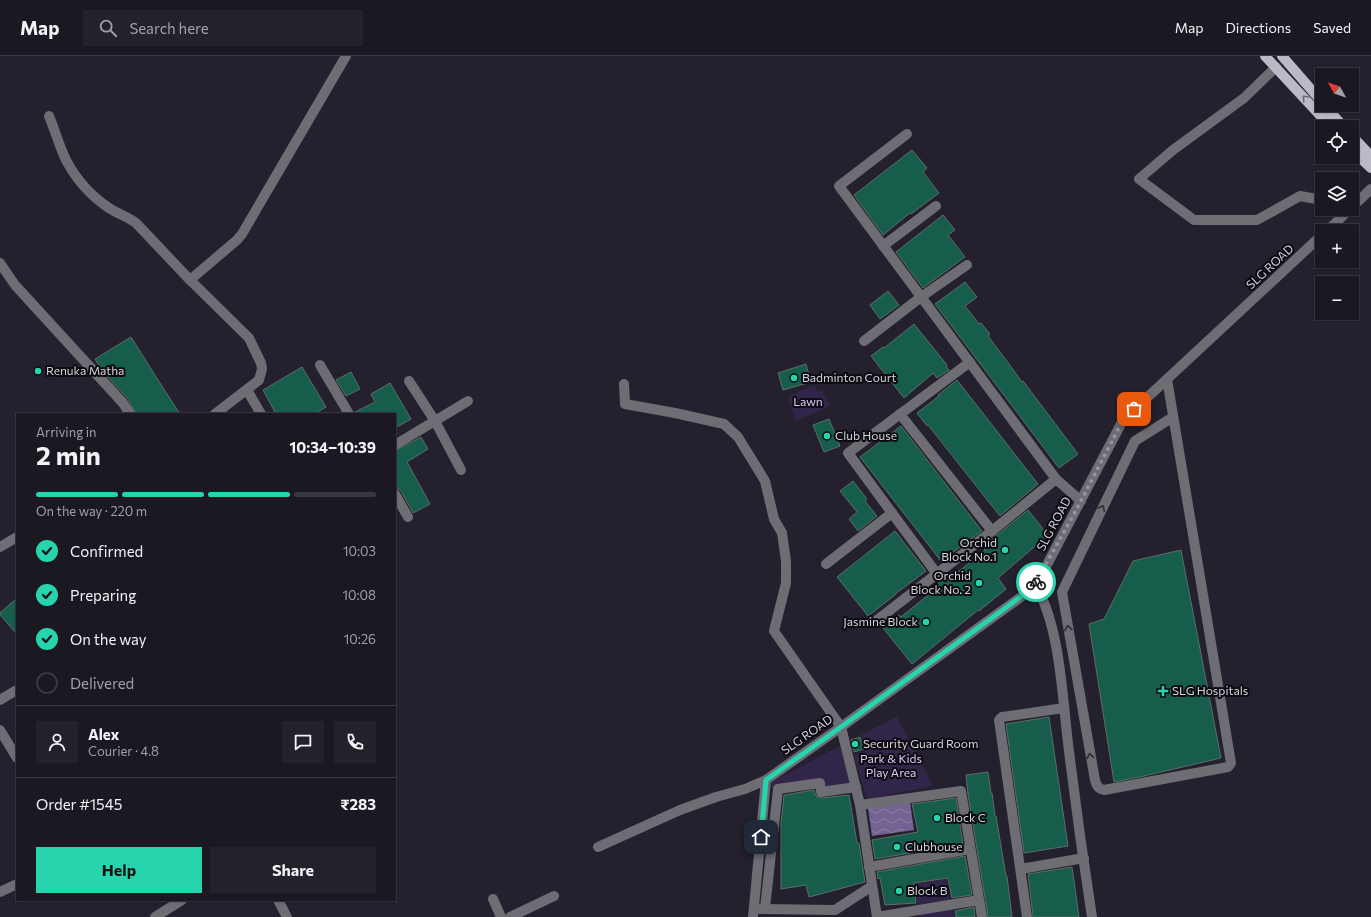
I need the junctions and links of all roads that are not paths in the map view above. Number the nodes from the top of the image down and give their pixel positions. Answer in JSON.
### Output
{"nodes":[{"id":1,"x":346,"y":56,"type":"edge"},
{"id":2,"x":1265,"y":56,"type":"edge"},
{"id":3,"x":1282,"y":56,"type":"edge"},
{"id":4,"x":1276,"y":67,"type":"junction"},
{"id":5,"x":1315,"y":94,"type":"edge"},
{"id":6,"x":1330,"y":112,"type":"edge"},
{"id":7,"x":49,"y":116,"type":"dead end"},
{"id":8,"x":1325,"y":120,"type":"edge"},
{"id":9,"x":1338,"y":120,"type":"edge"},
{"id":10,"x":907,"y":134,"type":"dead end"},
{"id":11,"x":1359,"y":143,"type":"edge"},
{"id":12,"x":1371,"y":156,"type":"edge"},
{"id":13,"x":1359,"y":157,"type":"edge"},
{"id":14,"x":1371,"y":168,"type":"edge"},
{"id":15,"x":1371,"y":189,"type":"edge"},
{"id":16,"x":1315,"y":199,"type":"edge"},
{"id":17,"x":1359,"y":200,"type":"edge"},
{"id":18,"x":936,"y":206,"type":"dead end"},
{"id":19,"x":1342,"y":216,"type":"edge"},
{"id":20,"x":1333,"y":224,"type":"edge"},
{"id":21,"x":1315,"y":242,"type":"edge"},
{"id":22,"x":883,"y":246,"type":"junction"},
{"id":23,"x":0,"y":263,"type":"edge"},
{"id":24,"x":966,"y":265,"type":"dead end"},
{"id":25,"x":190,"y":280,"type":"junction"},
{"id":26,"x":921,"y":297,"type":"junction"},
{"id":27,"x":864,"y":341,"type":"dead end"},
{"id":28,"x":970,"y":362,"type":"junction"},
{"id":29,"x":320,"y":365,"type":"dead end"},
{"id":30,"x":1167,"y":379,"type":"junction"},
{"id":31,"x":409,"y":381,"type":"dead end"},
{"id":32,"x":624,"y":384,"type":"dead end"},
{"id":33,"x":247,"y":390,"type":"junction"},
{"id":34,"x":468,"y":401,"type":"dead end"},
{"id":35,"x":129,"y":413,"type":"edge"},
{"id":36,"x":216,"y":413,"type":"edge"},
{"id":37,"x":260,"y":413,"type":"edge"},
{"id":38,"x":348,"y":413,"type":"edge"},
{"id":39,"x":900,"y":414,"type":"junction"},
{"id":40,"x":1173,"y":417,"type":"junction"},
{"id":41,"x":435,"y":421,"type":"junction"},
{"id":42,"x":396,"y":444,"type":"edge"},
{"id":43,"x":461,"y":470,"type":"dead end"},
{"id":44,"x":1056,"y":479,"type":"junction"},
{"id":45,"x":396,"y":496,"type":"edge"},
{"id":46,"x":1081,"y":501,"type":"junction"},
{"id":47,"x":892,"y":513,"type":"junction"},
{"id":48,"x":408,"y":517,"type":"dead end"},
{"id":49,"x":992,"y":531,"type":"junction"},
{"id":50,"x":16,"y":538,"type":"edge"},
{"id":51,"x":0,"y":547,"type":"edge"},
{"id":52,"x":826,"y":564,"type":"dead end"},
{"id":53,"x":937,"y":574,"type":"junction"},
{"id":54,"x":1035,"y":584,"type":"junction"},
{"id":55,"x":876,"y":621,"type":"dead end"},
{"id":56,"x":14,"y":691,"type":"dead end"},
{"id":57,"x":0,"y":700,"type":"edge"},
{"id":58,"x":1064,"y":708,"type":"junction"},
{"id":59,"x":841,"y":727,"type":"junction"},
{"id":60,"x":0,"y":730,"type":"edge"},
{"id":61,"x":16,"y":756,"type":"edge"},
{"id":62,"x":766,"y":780,"type":"junction"},
{"id":63,"x":856,"y":787,"type":"junction"},
{"id":64,"x":860,"y":805,"type":"junction"},
{"id":65,"x":598,"y":847,"type":"dead end"},
{"id":66,"x":970,"y":849,"type":"junction"},
{"id":67,"x":1084,"y":858,"type":"junction"},
{"id":68,"x":869,"y":867,"type":"junction"},
{"id":69,"x":1021,"y":869,"type":"junction"},
{"id":70,"x":16,"y":884,"type":"edge"},
{"id":71,"x":872,"y":886,"type":"junction"},
{"id":72,"x":0,"y":892,"type":"edge"},
{"id":73,"x":554,"y":896,"type":"dead end"},
{"id":74,"x":493,"y":899,"type":"dead end"},
{"id":75,"x":979,"y":900,"type":"junction"},
{"id":76,"x":180,"y":901,"type":"edge"},
{"id":77,"x":279,"y":901,"type":"edge"},
{"id":78,"x":765,"y":908,"type":"junction"},
{"id":79,"x":754,"y":913,"type":"edge"},
{"id":80,"x":836,"y":914,"type":"edge"},
{"id":81,"x":155,"y":917,"type":"edge"},
{"id":82,"x":287,"y":917,"type":"edge"},
{"id":83,"x":501,"y":917,"type":"edge"},
{"id":84,"x":510,"y":917,"type":"edge"},
{"id":85,"x":877,"y":917,"type":"edge"},
{"id":86,"x":982,"y":917,"type":"edge"},
{"id":87,"x":1027,"y":917,"type":"edge"},
{"id":88,"x":1092,"y":917,"type":"edge"}],
"edges":[{"from":1,"to":25,"type":"street"},
{"from":2,"to":4,"type":"main road"},
{"from":3,"to":5,"type":"main road"},
{"from":8,"to":4,"type":"main road","one_way":true},
{"from":4,"to":16,"type":"street"},
{"from":6,"to":9,"type":"main road"},
{"from":7,"to":25,"type":"street"},
{"from":10,"to":22,"type":"street"},
{"from":11,"to":12,"type":"main road"},
{"from":13,"to":14,"type":"main road"},
{"from":15,"to":17,"type":"street"},
{"from":18,"to":22,"type":"street"},
{"from":19,"to":20,"type":"street"},
{"from":21,"to":30,"type":"street","name":"SLG ROAD"},
{"from":22,"to":26,"type":"street"},
{"from":23,"to":35,"type":"street"},
{"from":24,"to":26,"type":"street"},
{"from":25,"to":33,"type":"street"},
{"from":26,"to":27,"type":"street"},
{"from":26,"to":28,"type":"street"},
{"from":28,"to":39,"type":"street"},
{"from":28,"to":44,"type":"street"},
{"from":29,"to":38,"type":"street"},
{"from":30,"to":40,"type":"street"},
{"from":30,"to":46,"type":"street","name":"SLG ROAD"},
{"from":31,"to":41,"type":"street"},
{"from":32,"to":59,"type":"street"},
{"from":33,"to":36,"type":"street"},
{"from":33,"to":37,"type":"street"},
{"from":34,"to":41,"type":"street"},
{"from":39,"to":47,"type":"street"},
{"from":39,"to":49,"type":"street"},
{"from":40,"to":40,"type":"street","one_way":true},
{"from":41,"to":42,"type":"street"},
{"from":41,"to":43,"type":"street"},
{"from":44,"to":46,"type":"street"},
{"from":44,"to":49,"type":"street"},
{"from":45,"to":48,"type":"street"},
{"from":46,"to":54,"type":"street","name":"SLG ROAD"},
{"from":47,"to":52,"type":"street"},
{"from":47,"to":53,"type":"street"},
{"from":49,"to":53,"type":"street"},
{"from":50,"to":51,"type":"street"},
{"from":53,"to":55,"type":"street"},
{"from":54,"to":58,"type":"street"},
{"from":54,"to":59,"type":"street","name":"SLG ROAD"},
{"from":56,"to":57,"type":"street"},
{"from":58,"to":67,"type":"street"},
{"from":58,"to":69,"type":"street"},
{"from":59,"to":62,"type":"street","name":"SLG ROAD"},
{"from":59,"to":63,"type":"street"},
{"from":60,"to":61,"type":"street"},
{"from":62,"to":65,"type":"street","name":"SLG ROAD"},
{"from":62,"to":79,"type":"street"},
{"from":63,"to":64,"type":"street"},
{"from":63,"to":78,"type":"street"},
{"from":64,"to":66,"type":"street"},
{"from":64,"to":68,"type":"street"},
{"from":66,"to":68,"type":"street"},
{"from":66,"to":75,"type":"street"},
{"from":67,"to":69,"type":"street"},
{"from":67,"to":88,"type":"street"},
{"from":68,"to":71,"type":"street"},
{"from":69,"to":87,"type":"street"},
{"from":70,"to":72,"type":"street"},
{"from":71,"to":80,"type":"street"},
{"from":71,"to":85,"type":"street"},
{"from":73,"to":84,"type":"street"},
{"from":74,"to":83,"type":"street"},
{"from":75,"to":85,"type":"street"},
{"from":75,"to":86,"type":"street"},
{"from":76,"to":81,"type":"street"},
{"from":77,"to":82,"type":"street"},
{"from":78,"to":79,"type":"street"},
{"from":78,"to":80,"type":"street"}]}
